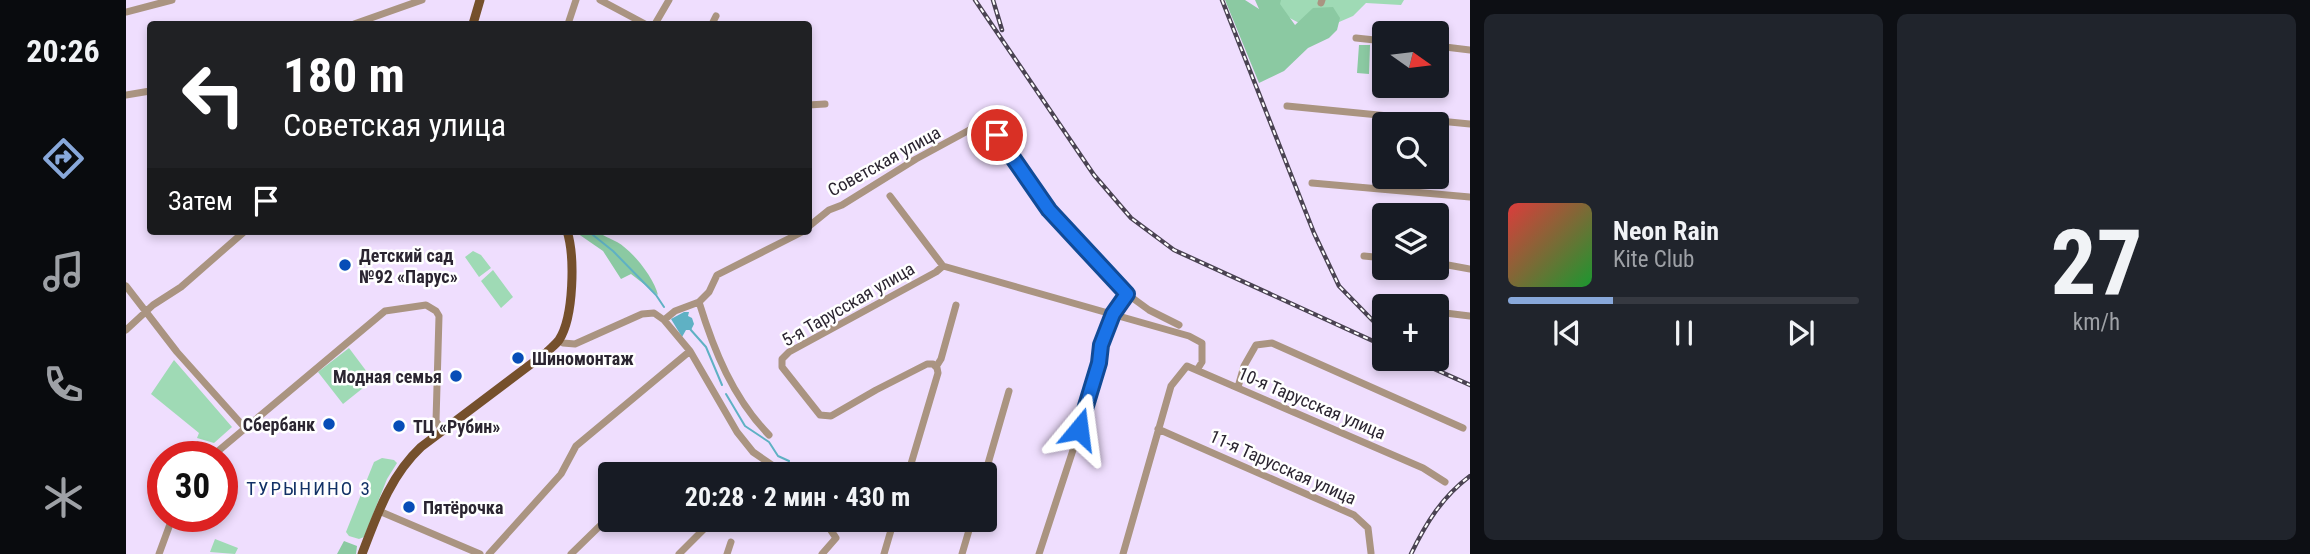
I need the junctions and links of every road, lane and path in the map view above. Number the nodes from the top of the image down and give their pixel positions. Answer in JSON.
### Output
{"nodes":[{"id":1,"x":172,"y":0,"type":"edge"},
{"id":2,"x":422,"y":0,"type":"edge"},
{"id":3,"x":480,"y":0,"type":"edge"},
{"id":4,"x":576,"y":0,"type":"edge"},
{"id":5,"x":600,"y":0,"type":"edge"},
{"id":6,"x":669,"y":0,"type":"edge"},
{"id":7,"x":126,"y":12,"type":"edge"},
{"id":8,"x":716,"y":16,"type":"dead end"},
{"id":9,"x":362,"y":21,"type":"edge"},
{"id":10,"x":473,"y":21,"type":"edge"},
{"id":11,"x":569,"y":21,"type":"edge"},
{"id":12,"x":639,"y":21,"type":"edge"},
{"id":13,"x":657,"y":21,"type":"edge"},
{"id":14,"x":714,"y":21,"type":"edge"},
{"id":15,"x":1356,"y":38,"type":"dead end"},
{"id":16,"x":1372,"y":40,"type":"edge"},
{"id":17,"x":1449,"y":47,"type":"edge"},
{"id":18,"x":1470,"y":50,"type":"edge"},
{"id":19,"x":147,"y":92,"type":"edge"},
{"id":20,"x":126,"y":95,"type":"edge"},
{"id":21,"x":825,"y":104,"type":"dead end"},
{"id":22,"x":812,"y":105,"type":"edge"},
{"id":23,"x":1287,"y":106,"type":"dead end"},
{"id":24,"x":1470,"y":124,"type":"edge"},
{"id":25,"x":1312,"y":183,"type":"dead end"},
{"id":26,"x":890,"y":196,"type":"dead end"},
{"id":27,"x":1470,"y":197,"type":"edge"},
{"id":28,"x":812,"y":224,"type":"edge"},
{"id":29,"x":241,"y":235,"type":"edge"},
{"id":30,"x":567,"y":235,"type":"edge"},
{"id":31,"x":796,"y":235,"type":"edge"},
{"id":32,"x":1364,"y":256,"type":"dead end"},
{"id":33,"x":1372,"y":257,"type":"edge"},
{"id":34,"x":1449,"y":265,"type":"edge"},
{"id":35,"x":943,"y":266,"type":"junction"},
{"id":36,"x":1470,"y":269,"type":"edge"},
{"id":37,"x":126,"y":286,"type":"edge"},
{"id":38,"x":1127,"y":294,"type":"junction"},
{"id":39,"x":699,"y":302,"type":"junction"},
{"id":40,"x":956,"y":305,"type":"dead end"},
{"id":41,"x":147,"y":313,"type":"junction"},
{"id":42,"x":1449,"y":313,"type":"edge"},
{"id":43,"x":1113,"y":314,"type":"junction"},
{"id":44,"x":1470,"y":316,"type":"edge"},
{"id":45,"x":664,"y":320,"type":"junction"},
{"id":46,"x":1179,"y":325,"type":"dead end"},
{"id":47,"x":126,"y":330,"type":"edge"},
{"id":48,"x":559,"y":340,"type":"junction"},
{"id":49,"x":690,"y":351,"type":"junction"},
{"id":50,"x":936,"y":367,"type":"junction"},
{"id":51,"x":1196,"y":370,"type":"junction"},
{"id":52,"x":733,"y":387,"type":"junction"},
{"id":53,"x":1238,"y":387,"type":"junction"},
{"id":54,"x":1009,"y":391,"type":"dead end"},
{"id":55,"x":715,"y":393,"type":"junction"},
{"id":56,"x":245,"y":428,"type":"junction"},
{"id":57,"x":1462,"y":428,"type":"dead end"},
{"id":58,"x":1158,"y":429,"type":"junction"},
{"id":59,"x":442,"y":430,"type":"junction"},
{"id":60,"x":769,"y":435,"type":"dead end"},
{"id":61,"x":230,"y":441,"type":"edge"},
{"id":62,"x":768,"y":462,"type":"edge"},
{"id":63,"x":912,"y":462,"type":"edge"},
{"id":64,"x":988,"y":462,"type":"edge"},
{"id":65,"x":1445,"y":482,"type":"dead end"},
{"id":66,"x":379,"y":511,"type":"junction"},
{"id":67,"x":598,"y":528,"type":"edge"},
{"id":68,"x":167,"y":532,"type":"edge"},
{"id":69,"x":701,"y":532,"type":"edge"},
{"id":70,"x":832,"y":532,"type":"edge"},
{"id":71,"x":890,"y":532,"type":"edge"},
{"id":72,"x":968,"y":532,"type":"edge"},
{"id":73,"x":731,"y":542,"type":"dead end"},
{"id":74,"x":884,"y":553,"type":"edge"},
{"id":75,"x":159,"y":554,"type":"edge"},
{"id":76,"x":362,"y":554,"type":"edge"},
{"id":77,"x":480,"y":554,"type":"edge"},
{"id":78,"x":489,"y":554,"type":"edge"},
{"id":79,"x":571,"y":554,"type":"edge"},
{"id":80,"x":679,"y":554,"type":"edge"},
{"id":81,"x":727,"y":554,"type":"edge"},
{"id":82,"x":822,"y":554,"type":"edge"},
{"id":83,"x":894,"y":554,"type":"edge"},
{"id":84,"x":962,"y":554,"type":"edge"},
{"id":85,"x":1039,"y":554,"type":"edge"},
{"id":86,"x":1123,"y":554,"type":"edge"},
{"id":87,"x":1371,"y":554,"type":"edge"}],
"edges":[{"from":1,"to":7,"type":"street"},
{"from":2,"to":9,"type":"street"},
{"from":3,"to":10,"type":"main road"},
{"from":4,"to":11,"type":"street"},
{"from":5,"to":12,"type":"street"},
{"from":6,"to":13,"type":"street"},
{"from":8,"to":14,"type":"street"},
{"from":15,"to":16,"type":"street"},
{"from":17,"to":18,"type":"street"},
{"from":19,"to":20,"type":"street"},
{"from":21,"to":22,"type":"street"},
{"from":23,"to":24,"type":"street"},
{"from":25,"to":27,"type":"street"},
{"from":26,"to":35,"type":"street"},
{"from":28,"to":38,"type":"street","name":"Советская улица"},
{"from":29,"to":41,"type":"street"},
{"from":30,"to":48,"type":"main road"},
{"from":31,"to":39,"type":"street"},
{"from":32,"to":33,"type":"street"},
{"from":34,"to":36,"type":"street"},
{"from":35,"to":43,"type":"street"},
{"from":35,"to":50,"type":"street","name":"5-я Тарусская улица"},
{"from":37,"to":41,"type":"street"},
{"from":38,"to":43,"type":"street"},
{"from":38,"to":46,"type":"street","name":"Советская улица"},
{"from":39,"to":45,"type":"street"},
{"from":39,"to":52,"type":"street"},
{"from":40,"to":50,"type":"street"},
{"from":41,"to":47,"type":"street"},
{"from":41,"to":56,"type":"street"},
{"from":42,"to":44,"type":"street"},
{"from":43,"to":51,"type":"street"},
{"from":43,"to":85,"type":"street"},
{"from":45,"to":48,"type":"street"},
{"from":45,"to":49,"type":"street"},
{"from":48,"to":59,"type":"main road"},
{"from":49,"to":55,"type":"street"},
{"from":49,"to":78,"type":"street"},
{"from":50,"to":63,"type":"street"},
{"from":51,"to":53,"type":"street","name":"10-я Тарусская улица"},
{"from":51,"to":58,"type":"street"},
{"from":52,"to":55,"type":"street"},
{"from":52,"to":60,"type":"street"},
{"from":53,"to":57,"type":"street"},
{"from":53,"to":65,"type":"street","name":"10-я Тарусская улица"},
{"from":54,"to":64,"type":"street"},
{"from":55,"to":62,"type":"street"},
{"from":56,"to":59,"type":"street"},
{"from":56,"to":61,"type":"street"},
{"from":58,"to":86,"type":"street"},
{"from":58,"to":87,"type":"street","name":"11-я Тарусская улица"},
{"from":59,"to":66,"type":"main road"},
{"from":66,"to":76,"type":"main road"},
{"from":66,"to":77,"type":"street"},
{"from":67,"to":79,"type":"street"},
{"from":68,"to":75,"type":"street"},
{"from":69,"to":80,"type":"street"},
{"from":70,"to":82,"type":"street"},
{"from":71,"to":74,"type":"street"},
{"from":72,"to":84,"type":"street"},
{"from":73,"to":81,"type":"street"},
{"from":74,"to":83,"type":"street"}]}
